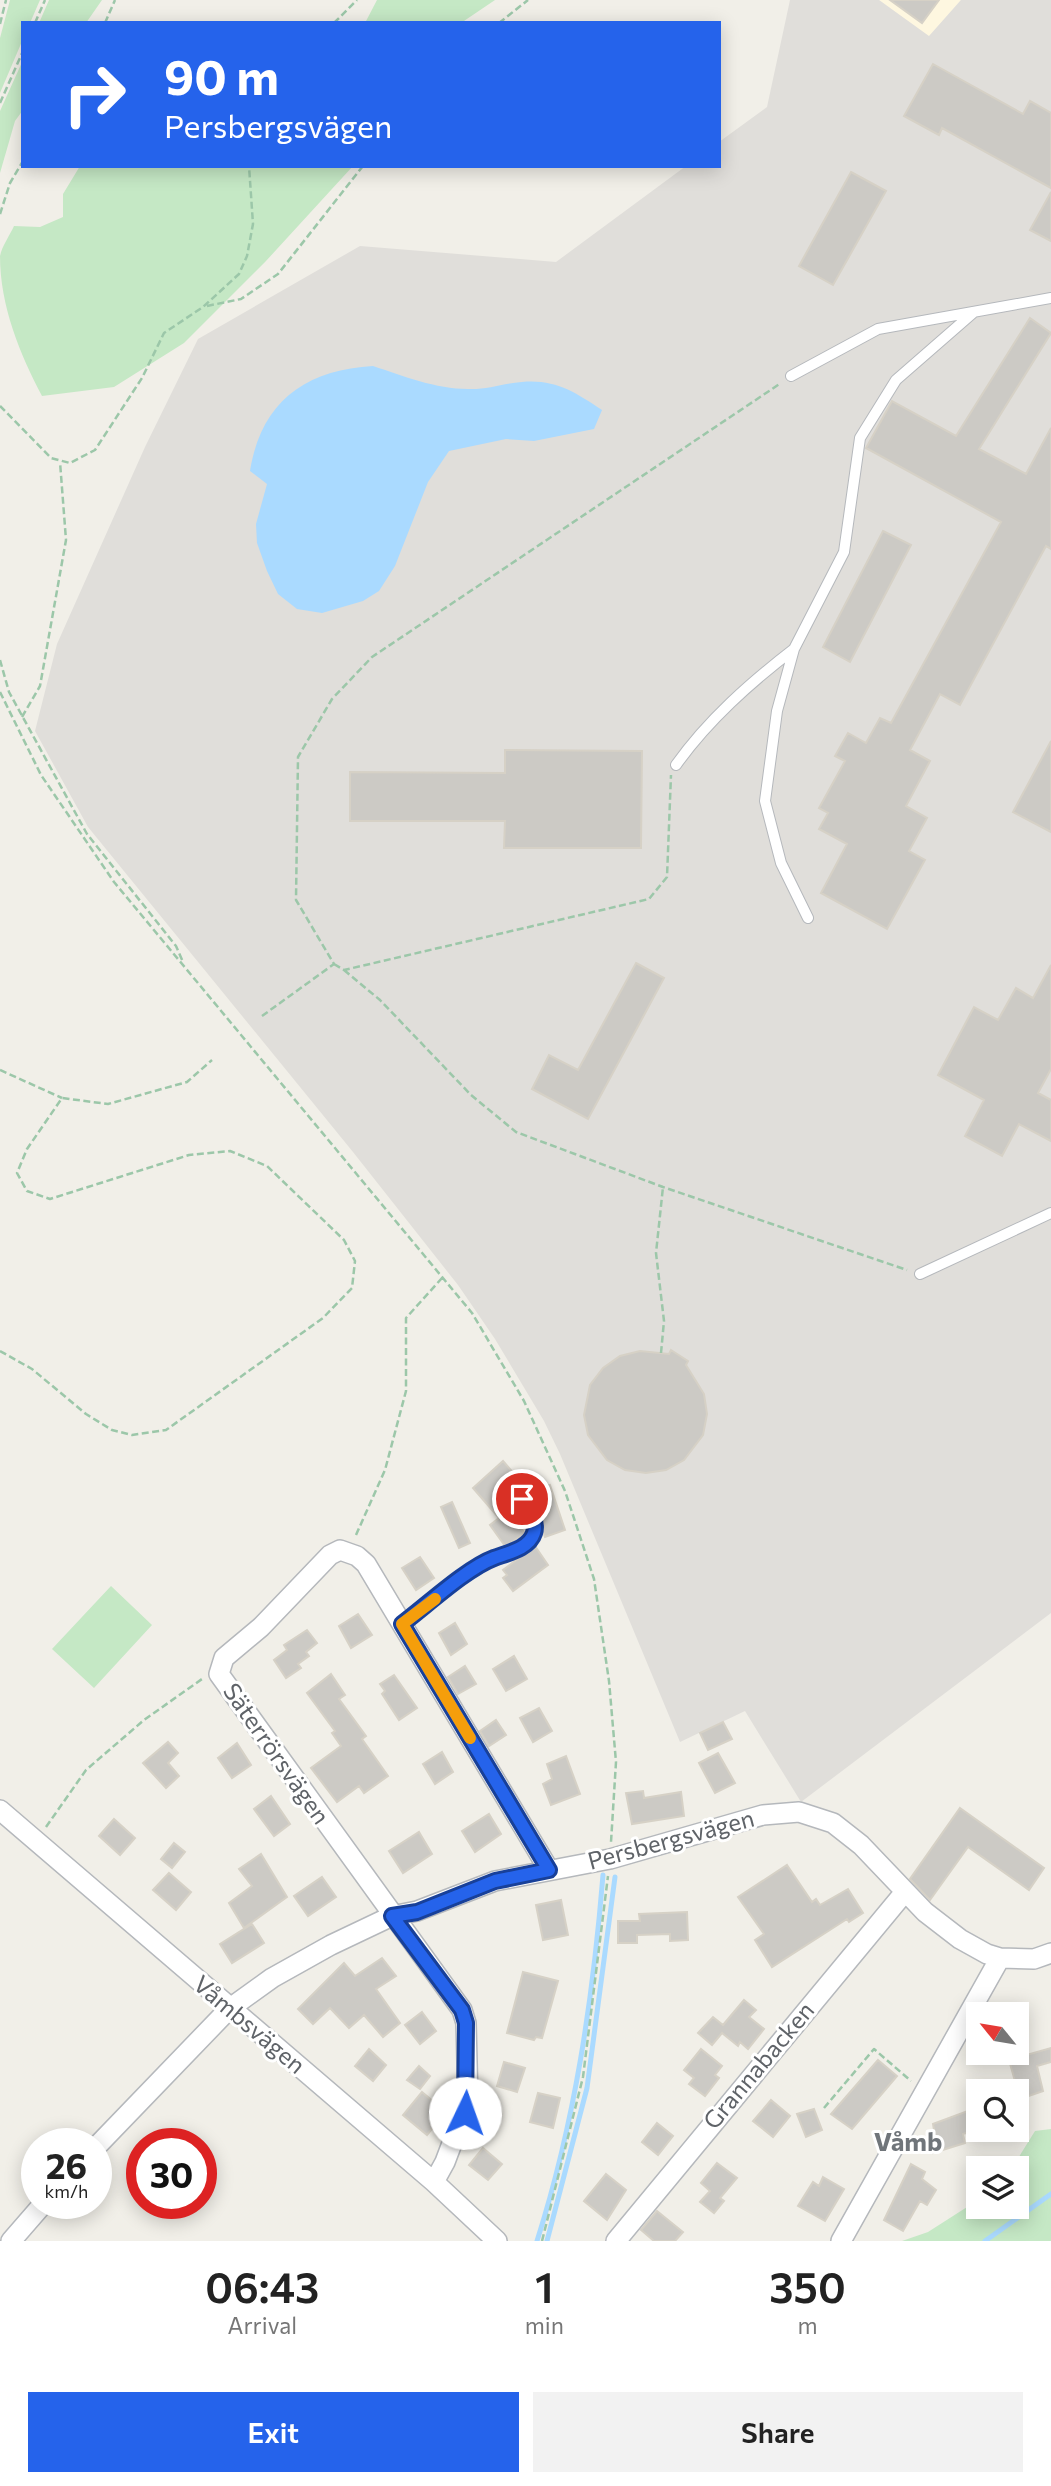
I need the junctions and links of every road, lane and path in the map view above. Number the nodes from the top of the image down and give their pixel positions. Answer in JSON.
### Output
{"nodes":[{"id":1,"x":6,"y":0,"type":"edge"},
{"id":2,"x":45,"y":0,"type":"edge"},
{"id":3,"x":115,"y":0,"type":"edge"},
{"id":4,"x":357,"y":0,"type":"edge"},
{"id":5,"x":528,"y":0,"type":"edge"},
{"id":6,"x":36,"y":21,"type":"edge"},
{"id":7,"x":106,"y":21,"type":"edge"},
{"id":8,"x":336,"y":21,"type":"edge"},
{"id":9,"x":502,"y":21,"type":"edge"},
{"id":10,"x":0,"y":24,"type":"edge"},
{"id":11,"x":21,"y":56,"type":"edge"},
{"id":12,"x":0,"y":103,"type":"edge"},
{"id":13,"x":21,"y":164,"type":"edge"},
{"id":14,"x":249,"y":168,"type":"edge"},
{"id":15,"x":361,"y":168,"type":"edge"},
{"id":16,"x":0,"y":214,"type":"edge"},
{"id":17,"x":1051,"y":298,"type":"edge"},
{"id":18,"x":204,"y":307,"type":"junction"},
{"id":19,"x":974,"y":312,"type":"junction"},
{"id":20,"x":791,"y":376,"type":"joint"},
{"id":21,"x":0,"y":406,"type":"edge"},
{"id":22,"x":60,"y":461,"type":"junction"},
{"id":23,"x":794,"y":649,"type":"junction"},
{"id":24,"x":0,"y":660,"type":"edge"},
{"id":25,"x":0,"y":692,"type":"edge"},
{"id":26,"x":22,"y":717,"type":"junction"},
{"id":27,"x":676,"y":765,"type":"joint"},
{"id":28,"x":808,"y":918,"type":"dead end"},
{"id":29,"x":334,"y":964,"type":"junction"},
{"id":30,"x":186,"y":968,"type":"junction"},
{"id":31,"x":344,"y":970,"type":"junction"},
{"id":32,"x":262,"y":1016,"type":"dead end"},
{"id":33,"x":212,"y":1060,"type":"dead end"},
{"id":34,"x":0,"y":1070,"type":"edge"},
{"id":35,"x":62,"y":1098,"type":"junction"},
{"id":36,"x":663,"y":1187,"type":"junction"},
{"id":37,"x":1051,"y":1213,"type":"edge"},
{"id":38,"x":920,"y":1274,"type":"joint"},
{"id":39,"x":443,"y":1277,"type":"junction"},
{"id":40,"x":0,"y":1351,"type":"edge"},
{"id":41,"x":661,"y":1353,"type":"dead end"},
{"id":42,"x":522,"y":1499,"type":"dead end"},
{"id":43,"x":349,"y":1551,"type":"junction"},
{"id":44,"x":402,"y":1624,"type":"junction"},
{"id":45,"x":219,"y":1667,"type":"junction"},
{"id":46,"x":0,"y":1810,"type":"edge"},
{"id":47,"x":36,"y":1841,"type":"junction"},
{"id":48,"x":610,"y":1859,"type":"junction"},
{"id":49,"x":549,"y":1870,"type":"junction"},
{"id":50,"x":904,"y":1893,"type":"junction"},
{"id":51,"x":392,"y":1916,"type":"junction"},
{"id":52,"x":1051,"y":1953,"type":"edge"},
{"id":53,"x":1000,"y":1958,"type":"junction"},
{"id":54,"x":229,"y":2009,"type":"junction"},
{"id":55,"x":924,"y":2092,"type":"junction"},
{"id":56,"x":824,"y":2108,"type":"dead end"},
{"id":57,"x":112,"y":2130,"type":"edge"},
{"id":58,"x":434,"y":2182,"type":"junction"},
{"id":59,"x":30,"y":2219,"type":"edge"},
{"id":60,"x":11,"y":2241,"type":"edge"},
{"id":61,"x":497,"y":2241,"type":"edge"},
{"id":62,"x":542,"y":2241,"type":"edge"},
{"id":63,"x":615,"y":2241,"type":"edge"},
{"id":64,"x":841,"y":2241,"type":"edge"}],
"edges":[{"from":1,"to":10,"type":"path"},
{"from":2,"to":6,"type":"path"},
{"from":3,"to":7,"type":"path"},
{"from":4,"to":8,"type":"path"},
{"from":5,"to":9,"type":"path"},
{"from":11,"to":12,"type":"path"},
{"from":13,"to":16,"type":"path"},
{"from":14,"to":18,"type":"path"},
{"from":15,"to":18,"type":"path"},
{"from":17,"to":19,"type":"lane"},
{"from":18,"to":22,"type":"path"},
{"from":19,"to":20,"type":"lane"},
{"from":19,"to":23,"type":"lane"},
{"from":20,"to":29,"type":"path"},
{"from":21,"to":22,"type":"path"},
{"from":22,"to":26,"type":"path"},
{"from":23,"to":27,"type":"lane"},
{"from":23,"to":28,"type":"lane"},
{"from":24,"to":26,"type":"path"},
{"from":25,"to":30,"type":"path"},
{"from":26,"to":30,"type":"path"},
{"from":27,"to":31,"type":"path"},
{"from":29,"to":31,"type":"path"},
{"from":29,"to":32,"type":"path"},
{"from":30,"to":39,"type":"path"},
{"from":31,"to":36,"type":"path"},
{"from":33,"to":35,"type":"path"},
{"from":34,"to":35,"type":"path"},
{"from":35,"to":40,"type":"path"},
{"from":36,"to":38,"type":"path"},
{"from":36,"to":41,"type":"path"},
{"from":37,"to":38,"type":"lane"},
{"from":39,"to":43,"type":"path"},
{"from":39,"to":48,"type":"path"},
{"from":42,"to":44,"type":"lane"},
{"from":43,"to":44,"type":"street"},
{"from":43,"to":45,"type":"street","name":"Säterrörsvägen"},
{"from":44,"to":49,"type":"street"},
{"from":45,"to":47,"type":"path"},
{"from":45,"to":51,"type":"street","name":"Säterrörsvägen"},
{"from":46,"to":47,"type":"street","name":"Våmbsvägen"},
{"from":47,"to":54,"type":"street","name":"Våmbsvägen"},
{"from":48,"to":49,"type":"street","name":"Persbergsvägen"},
{"from":48,"to":50,"type":"street","name":"Persbergsvägen"},
{"from":48,"to":62,"type":"path"},
{"from":49,"to":51,"type":"street","name":"Persbergsvägen"},
{"from":50,"to":53,"type":"street","name":"Persbergsvägen"},
{"from":50,"to":63,"type":"street","name":"Grannabacken"},
{"from":51,"to":54,"type":"street","name":"Persbergsvägen"},
{"from":51,"to":58,"type":"street","name":"Säterrörsvägen"},
{"from":52,"to":53,"type":"street","name":"Persbergsvägen"},
{"from":53,"to":55,"type":"street"},
{"from":54,"to":57,"type":"street","name":"Persbergsvägen"},
{"from":54,"to":58,"type":"street","name":"Våmbsvägen"},
{"from":55,"to":56,"type":"path"},
{"from":55,"to":64,"type":"street"},
{"from":58,"to":61,"type":"street","name":"Våmbsvägen"},
{"from":59,"to":60,"type":"street"}]}
